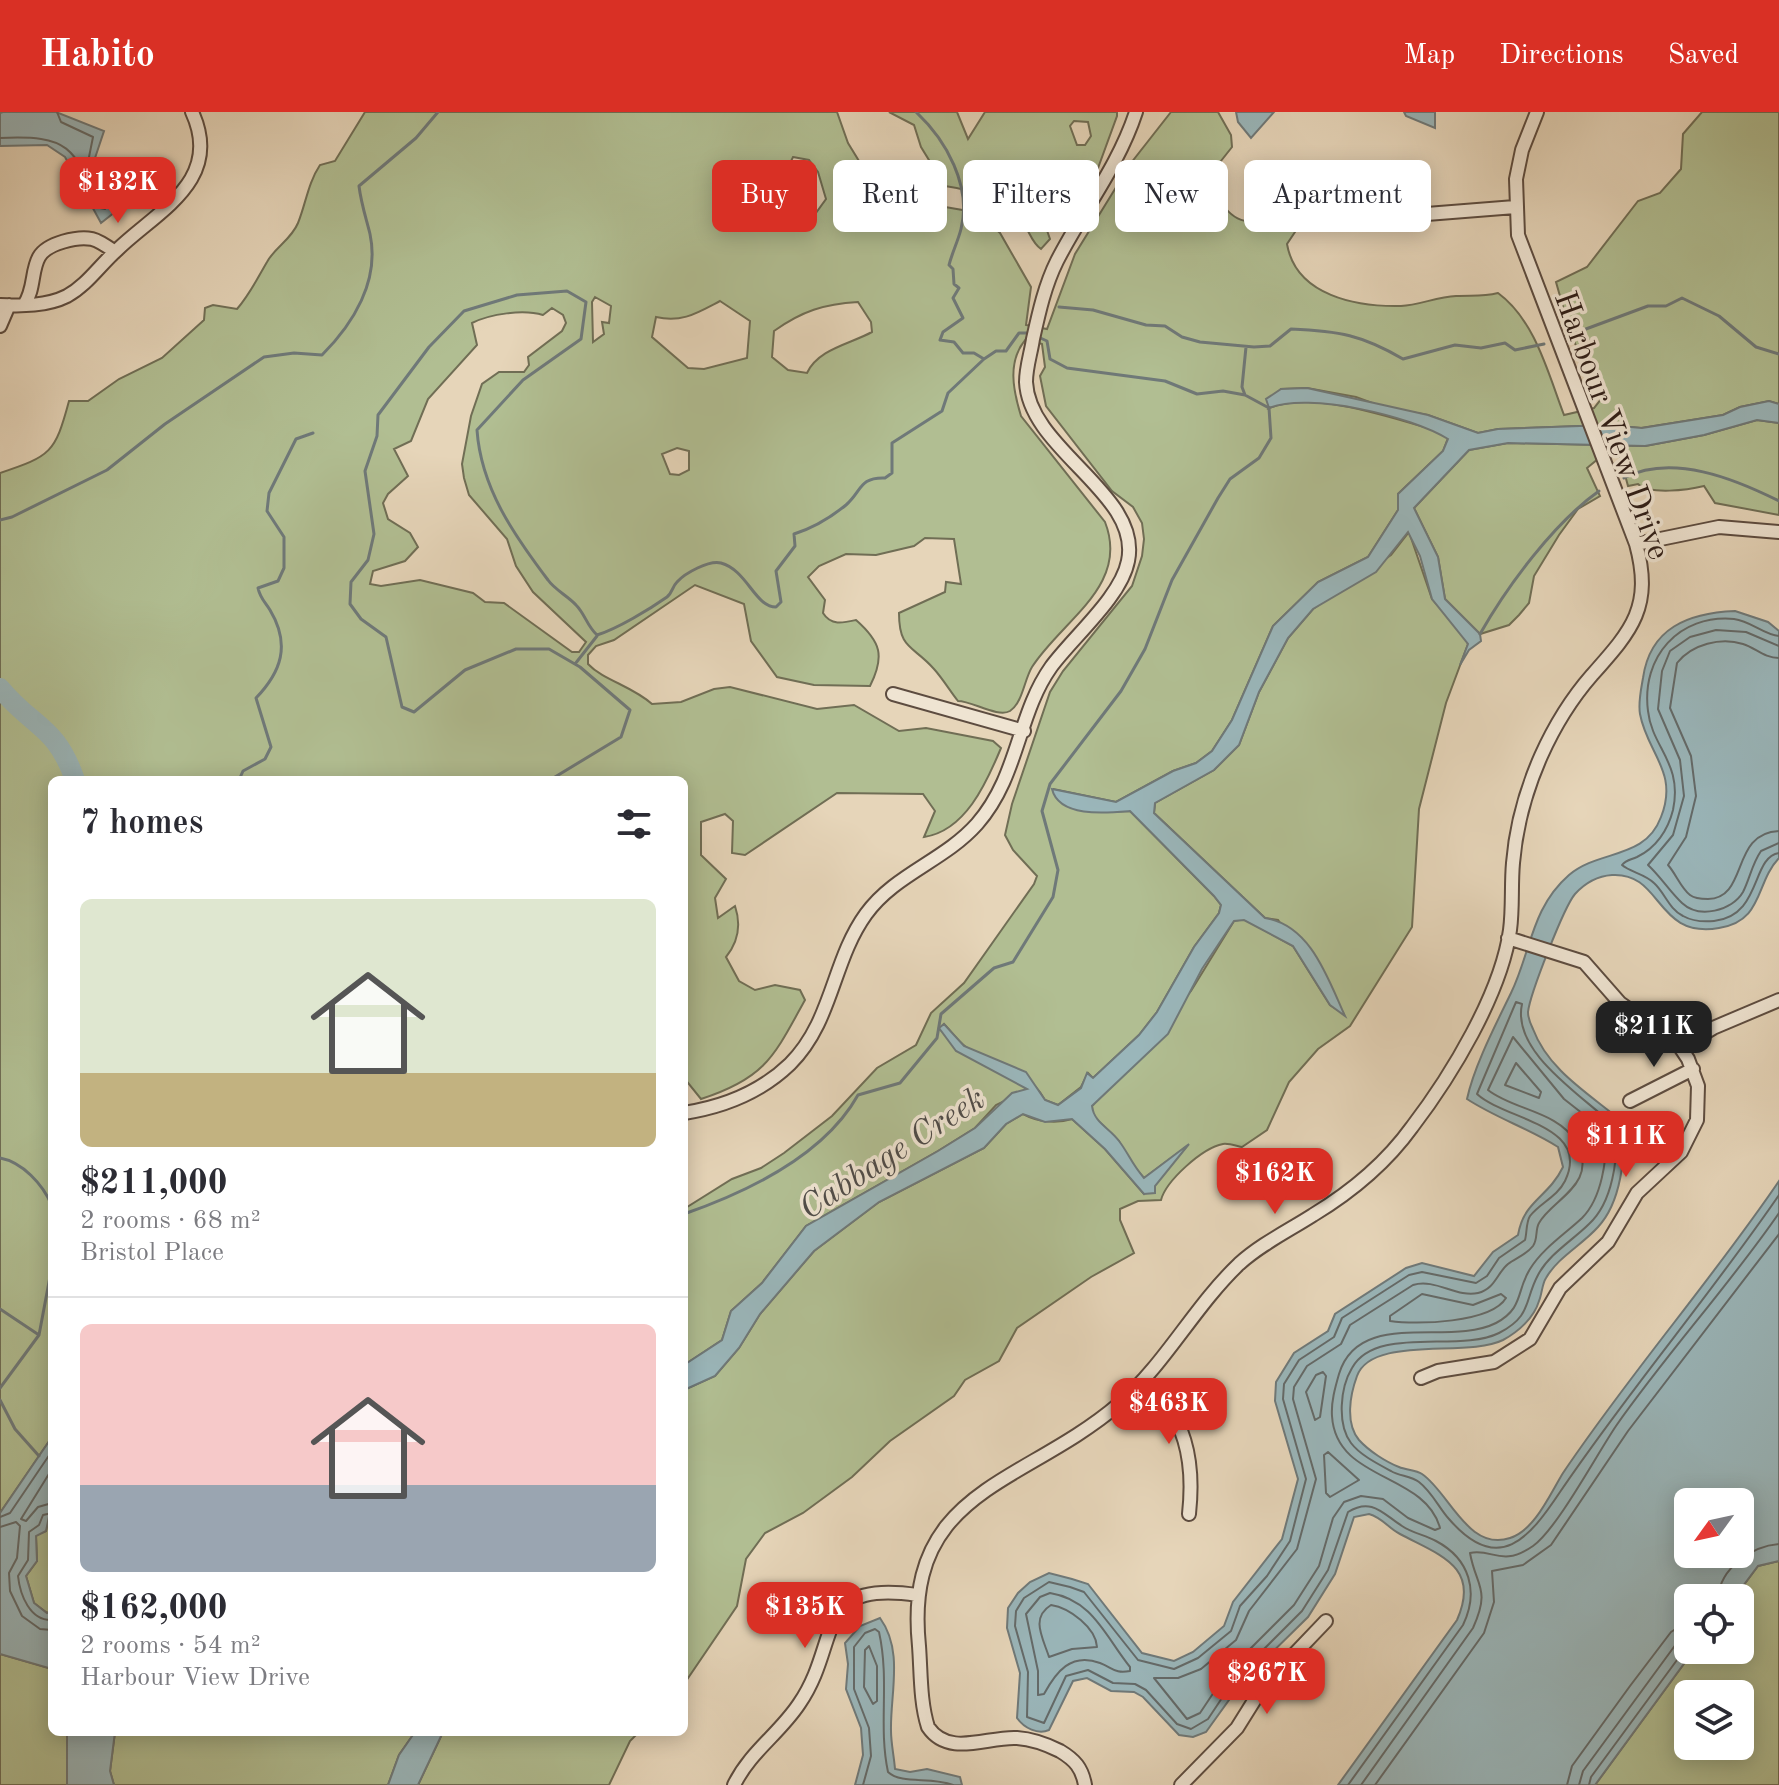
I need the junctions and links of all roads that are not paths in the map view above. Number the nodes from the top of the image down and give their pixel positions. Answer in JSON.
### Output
{"nodes":[{"id":1,"x":192,"y":112,"type":"edge"},
{"id":2,"x":1136,"y":112,"type":"edge"},
{"id":3,"x":1537,"y":112,"type":"edge"},
{"id":4,"x":1515,"y":207,"type":"junction"},
{"id":5,"x":1431,"y":214,"type":"edge"},
{"id":6,"x":115,"y":252,"type":"junction"},
{"id":7,"x":5,"y":305,"type":"edge"},
{"id":8,"x":24,"y":305,"type":"junction"},
{"id":9,"x":0,"y":326,"type":"edge"},
{"id":10,"x":1779,"y":532,"type":"edge"},
{"id":11,"x":1636,"y":544,"type":"junction"},
{"id":12,"x":893,"y":694,"type":"dead end"},
{"id":13,"x":1024,"y":731,"type":"junction"},
{"id":14,"x":1508,"y":938,"type":"junction"},
{"id":15,"x":1779,"y":1000,"type":"edge"},
{"id":16,"x":1681,"y":1047,"type":"junction"},
{"id":17,"x":1693,"y":1069,"type":"junction"},
{"id":18,"x":1630,"y":1101,"type":"dead end"},
{"id":19,"x":688,"y":1112,"type":"edge"},
{"id":20,"x":1421,"y":1378,"type":"dead end"},
{"id":21,"x":1146,"y":1379,"type":"junction"},
{"id":22,"x":1189,"y":1514,"type":"dead end"},
{"id":23,"x":917,"y":1595,"type":"junction"},
{"id":24,"x":1326,"y":1621,"type":"dead end"},
{"id":25,"x":734,"y":1785,"type":"edge"},
{"id":26,"x":1085,"y":1785,"type":"edge"},
{"id":27,"x":1181,"y":1785,"type":"edge"}],
"edges":[{"from":1,"to":6,"type":"street"},
{"from":2,"to":13,"type":"street"},
{"from":3,"to":4,"type":"street","name":"Harbour View Drive"},
{"from":4,"to":5,"type":"street"},
{"from":4,"to":11,"type":"street","name":"Harbour View Drive"},
{"from":6,"to":8,"type":"street"},
{"from":6,"to":8,"type":"street"},
{"from":7,"to":8,"type":"street"},
{"from":7,"to":9,"type":"street"},
{"from":10,"to":11,"type":"street"},
{"from":11,"to":14,"type":"street","name":"Harbour View Drive"},
{"from":12,"to":13,"type":"street"},
{"from":13,"to":19,"type":"street"},
{"from":14,"to":16,"type":"street"},
{"from":14,"to":21,"type":"street","name":"Harbour View Drive"},
{"from":15,"to":16,"type":"street"},
{"from":16,"to":17,"type":"street"},
{"from":17,"to":18,"type":"street"},
{"from":17,"to":20,"type":"street"},
{"from":21,"to":22,"type":"street"},
{"from":21,"to":23,"type":"street","name":"Harbour View Drive"},
{"from":23,"to":25,"type":"street"},
{"from":23,"to":26,"type":"street","name":"Harbour View Drive"},
{"from":24,"to":27,"type":"street"}]}
